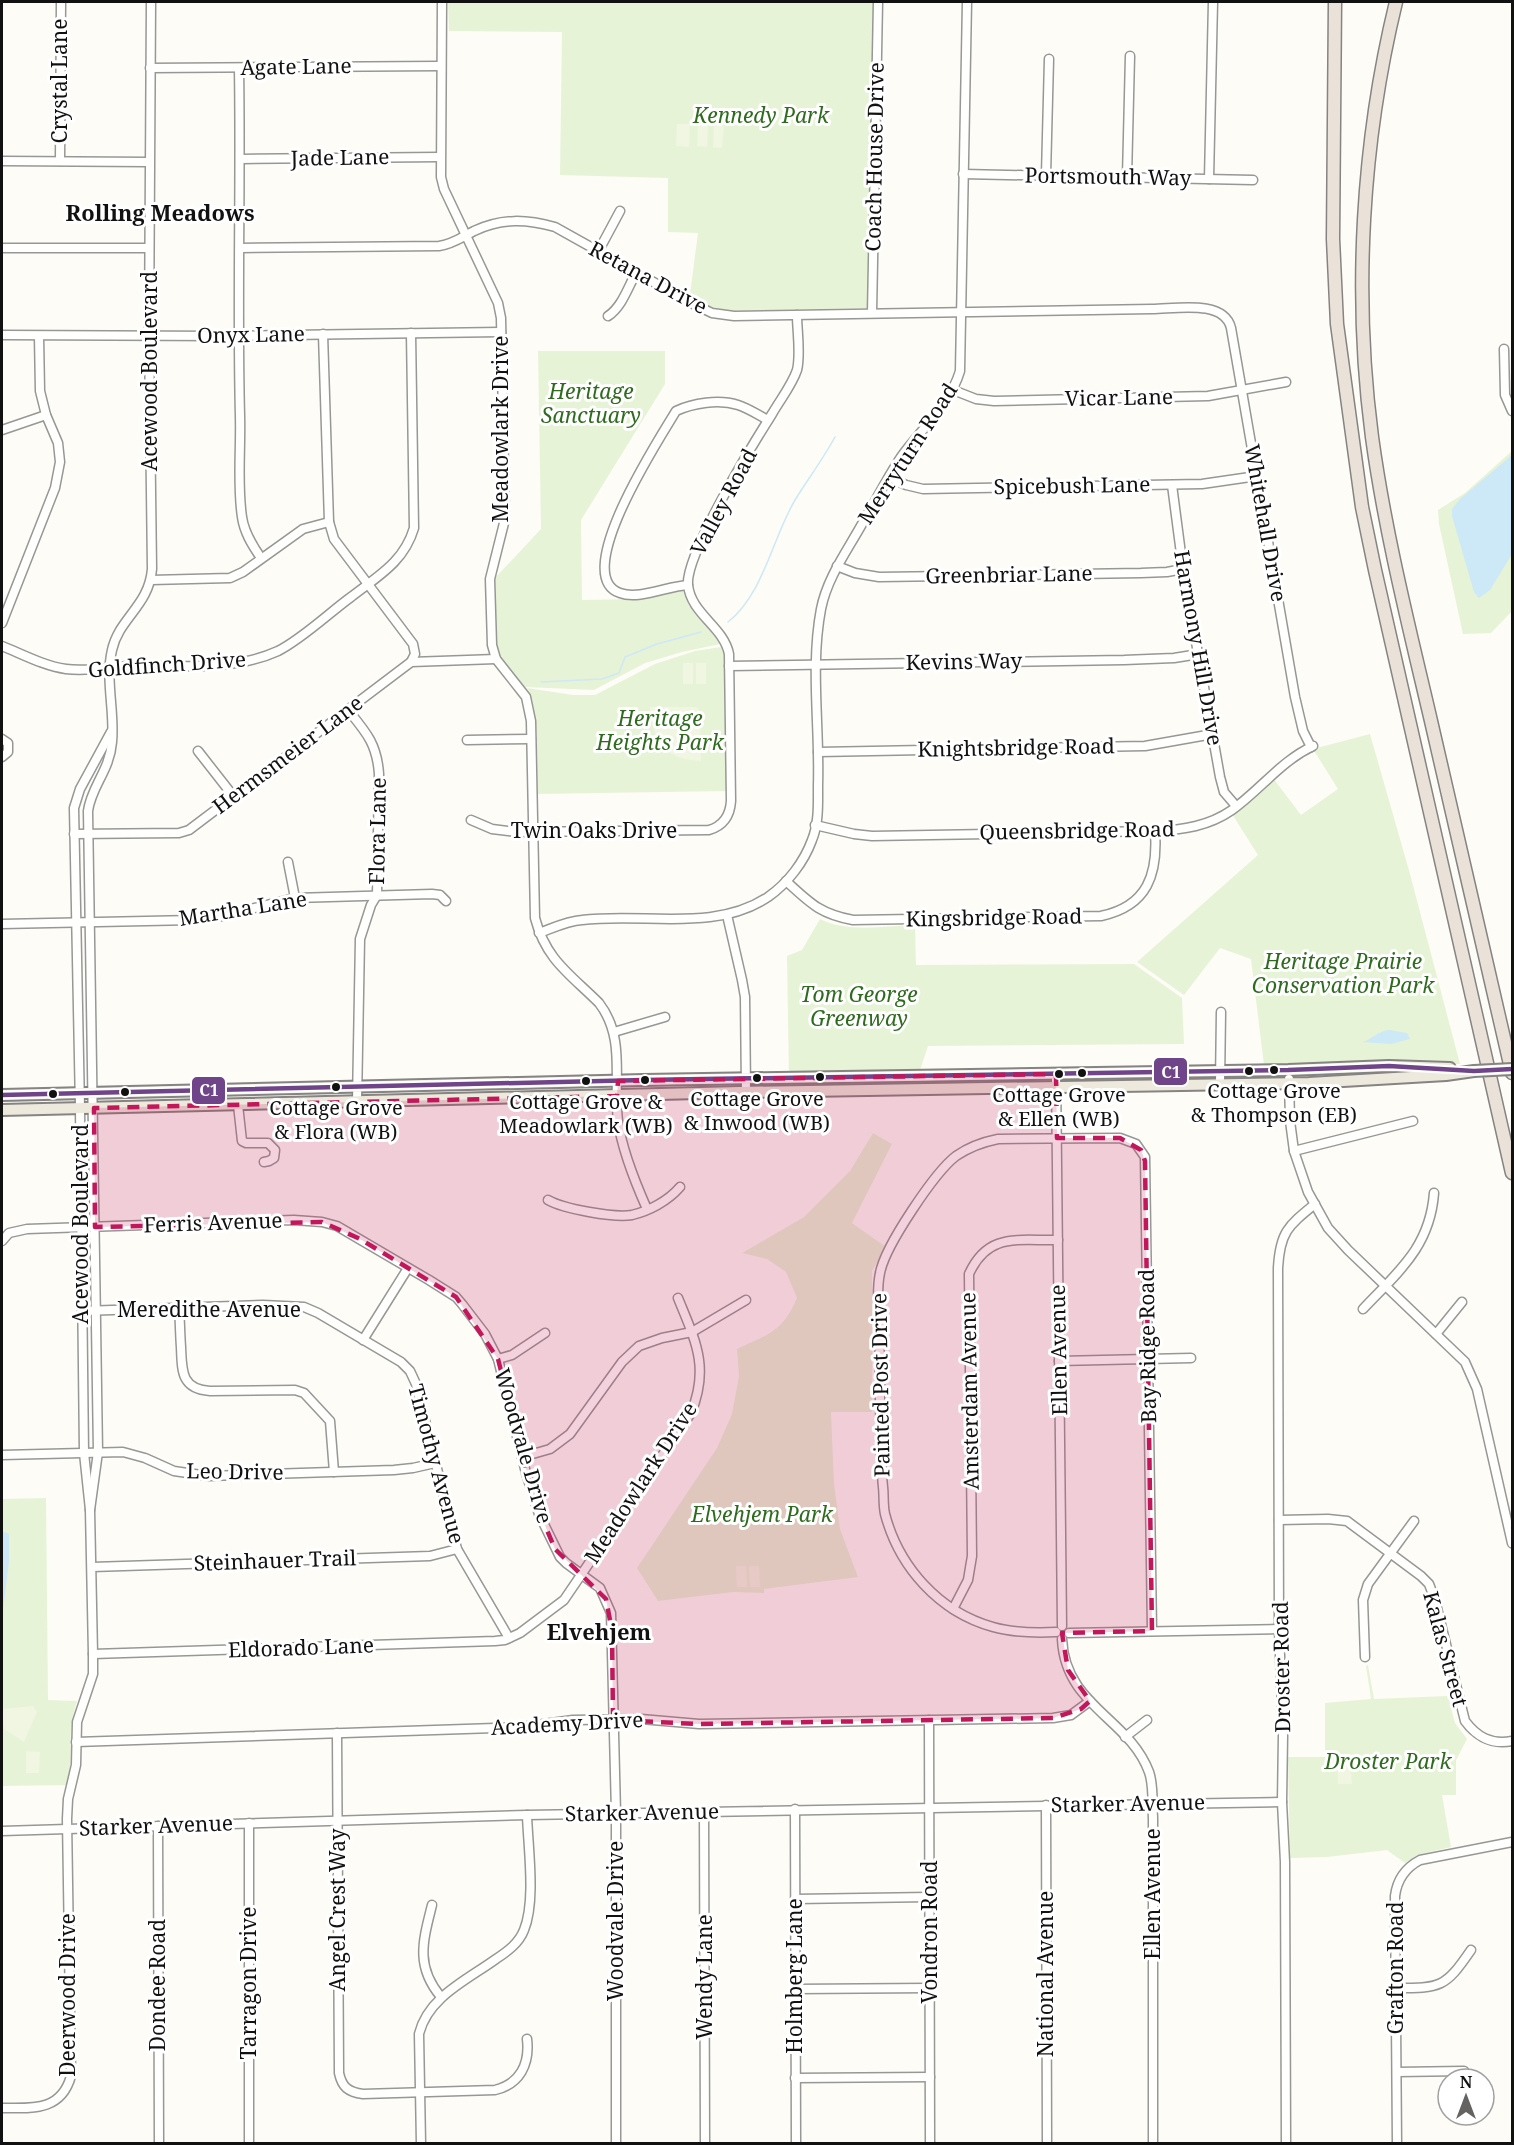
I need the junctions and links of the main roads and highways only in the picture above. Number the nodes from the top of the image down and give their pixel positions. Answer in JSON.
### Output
{"nodes":[{"id":1,"x":1335,"y":2,"type":"edge"},
{"id":2,"x":1396,"y":2,"type":"edge"},
{"id":3,"x":1474,"y":1071,"type":"junction"},
{"id":4,"x":1512,"y":1071,"type":"edge"},
{"id":5,"x":2,"y":1095,"type":"edge"},
{"id":6,"x":2,"y":1110,"type":"edge"},
{"id":7,"x":1512,"y":1173,"type":"edge"}],
"edges":[{"from":1,"to":7,"type":"highway"},
{"from":2,"to":4,"type":"highway"},
{"from":3,"to":4,"type":"main road","bridge":true},
{"from":3,"to":5,"type":"main road"},
{"from":3,"to":6,"type":"main road"}]}
